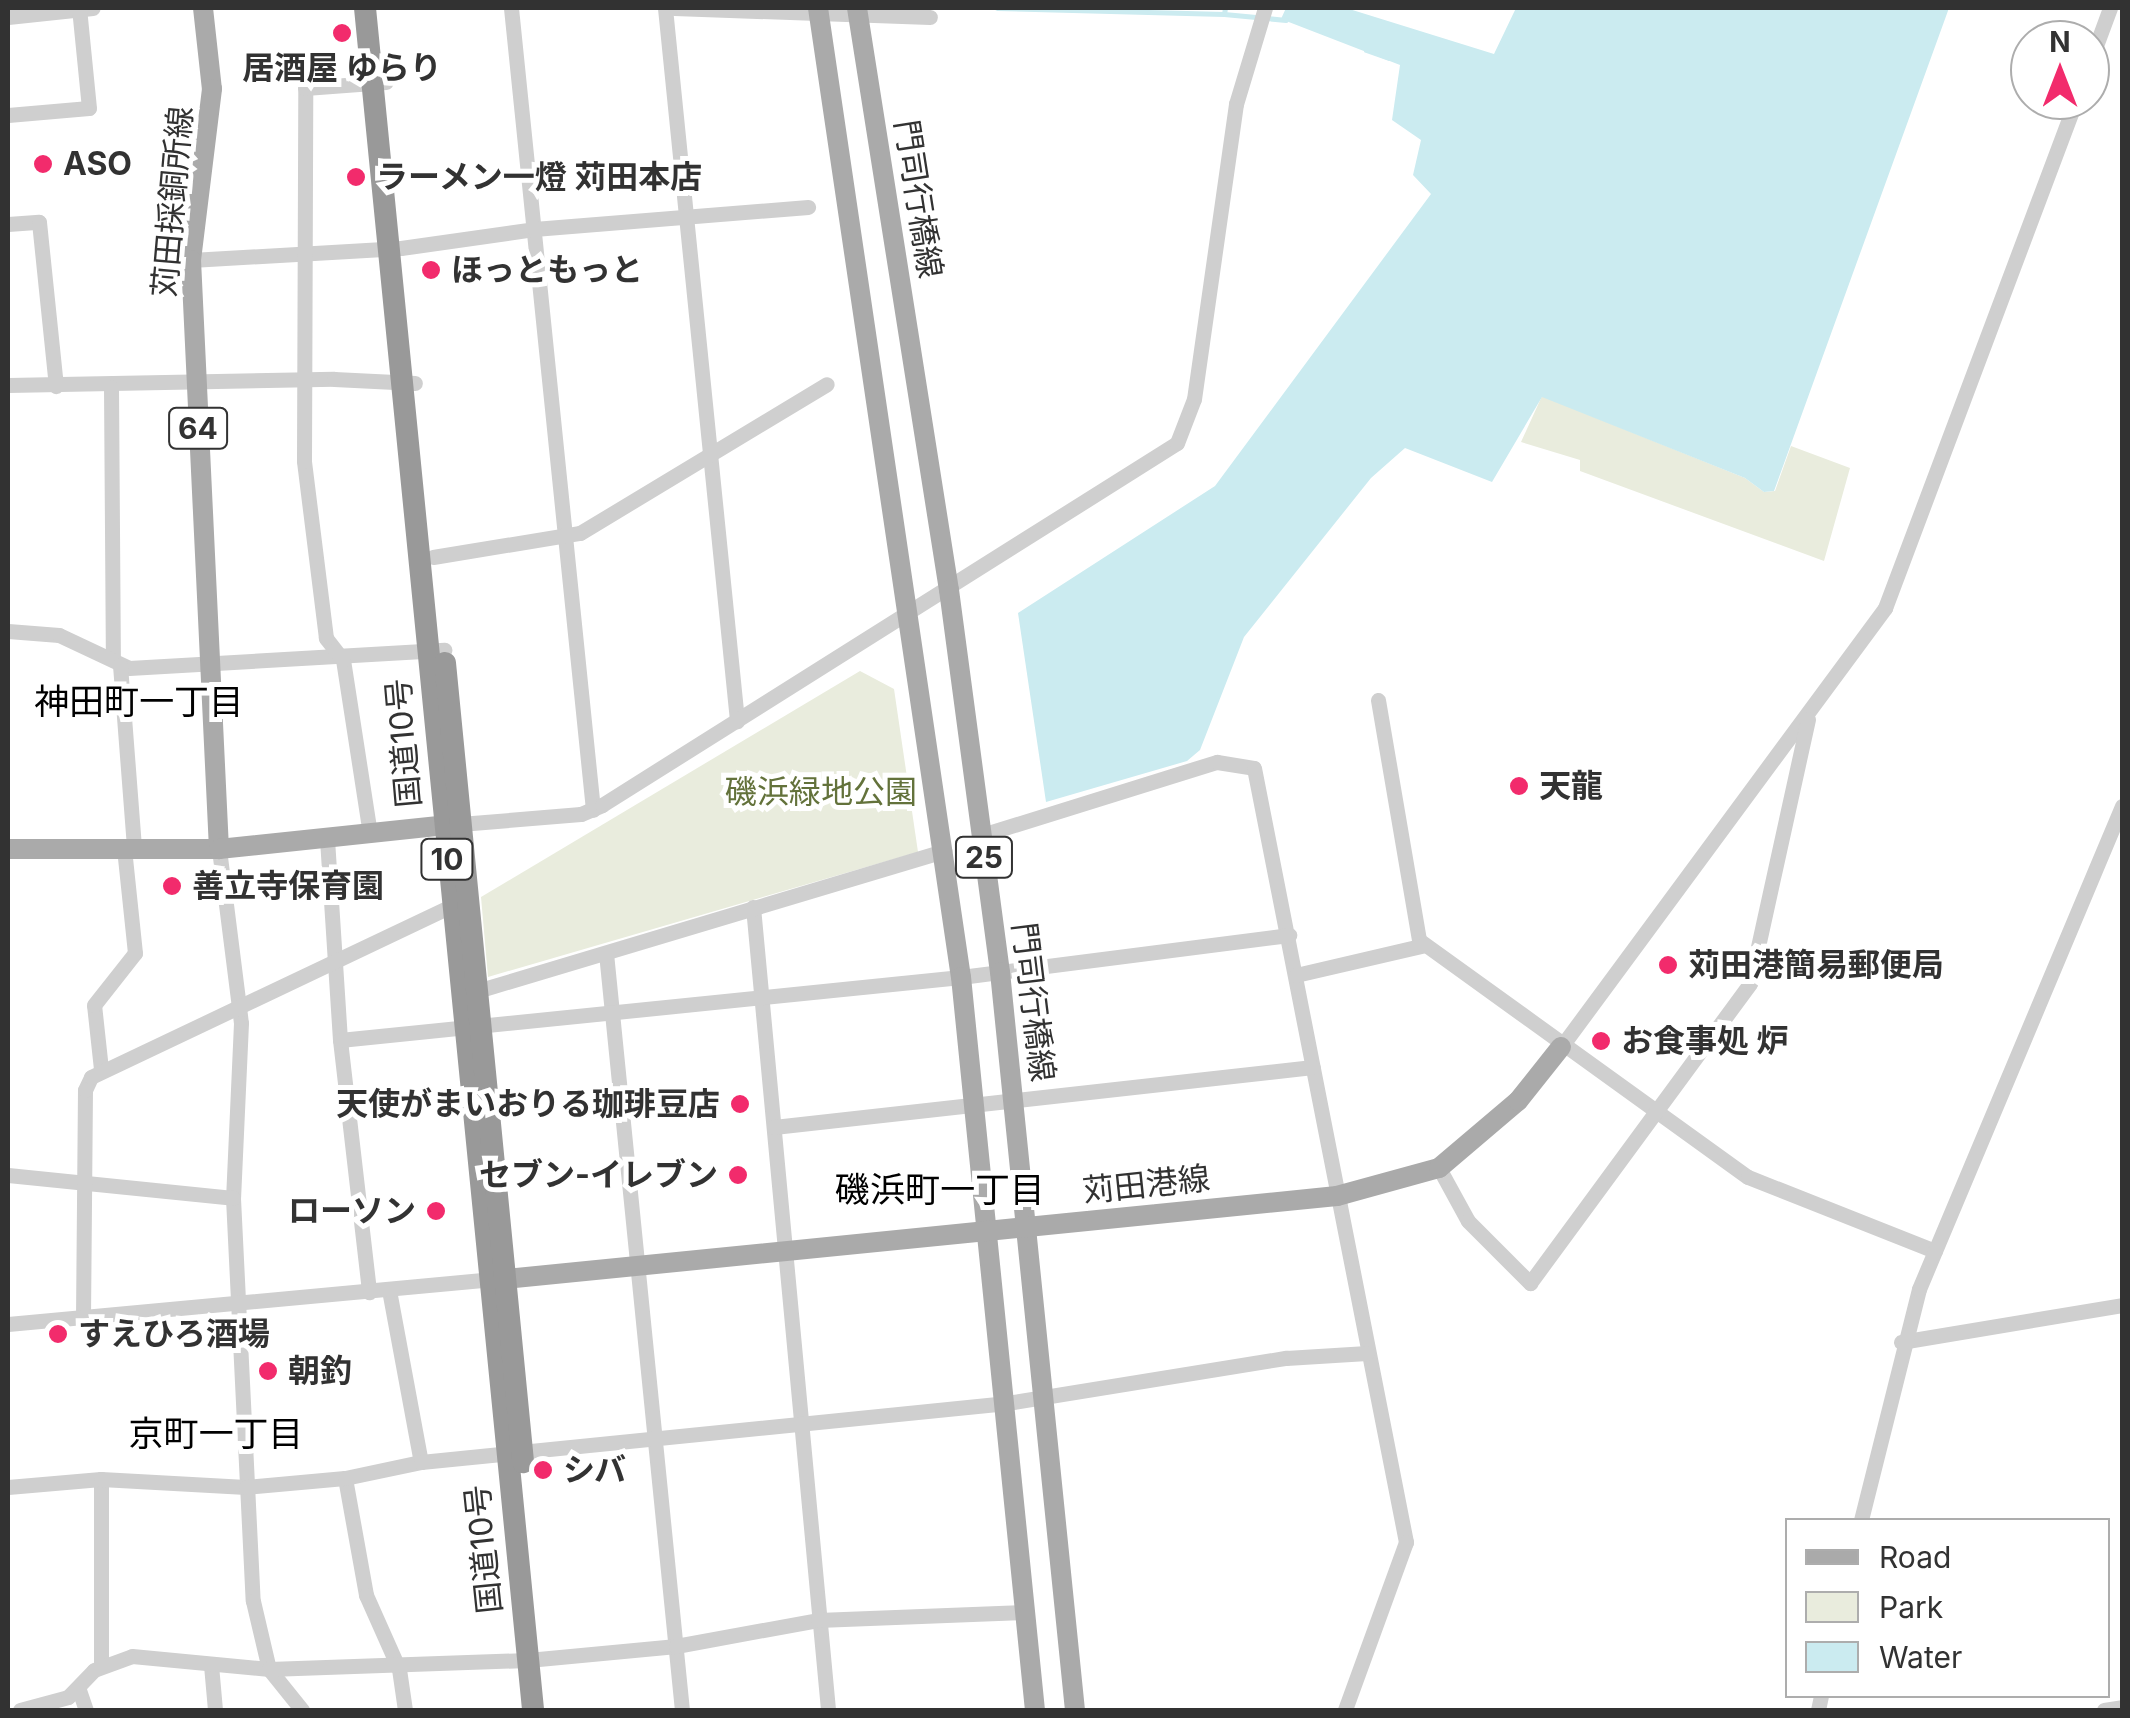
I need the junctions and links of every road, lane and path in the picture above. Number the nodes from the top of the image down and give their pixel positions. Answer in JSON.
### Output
{"nodes":[{"id":1,"x":79,"y":8,"type":"edge"},
{"id":2,"x":93,"y":8,"type":"edge"},
{"id":3,"x":204,"y":8,"type":"edge"},
{"id":4,"x":365,"y":8,"type":"edge"},
{"id":5,"x":379,"y":8,"type":"edge"},
{"id":6,"x":511,"y":8,"type":"edge"},
{"id":7,"x":665,"y":8,"type":"edge"},
{"id":8,"x":674,"y":8,"type":"edge"},
{"id":9,"x":1265,"y":8,"type":"edge"},
{"id":10,"x":818,"y":12,"type":"edge"},
{"id":11,"x":858,"y":12,"type":"edge"},
{"id":12,"x":8,"y":17,"type":"edge"},
{"id":13,"x":930,"y":17,"type":"dead end"},
{"id":14,"x":379,"y":83,"type":"junction"},
{"id":15,"x":8,"y":114,"type":"edge"},
{"id":16,"x":2068,"y":120,"type":"edge"},
{"id":17,"x":808,"y":206,"type":"dead end"},
{"id":18,"x":684,"y":217,"type":"junction"},
{"id":19,"x":8,"y":224,"type":"edge"},
{"id":20,"x":534,"y":229,"type":"junction"},
{"id":21,"x":394,"y":248,"type":"junction"},
{"id":22,"x":305,"y":250,"type":"junction"},
{"id":23,"x":191,"y":260,"type":"junction"},
{"id":24,"x":303,"y":380,"type":"junction"},
{"id":25,"x":196,"y":382,"type":"junction"},
{"id":26,"x":408,"y":383,"type":"junction"},
{"id":27,"x":827,"y":384,"type":"dead end"},
{"id":28,"x":8,"y":385,"type":"edge"},
{"id":29,"x":56,"y":386,"type":"junction"},
{"id":30,"x":111,"y":387,"type":"junction"},
{"id":31,"x":709,"y":458,"type":"junction"},
{"id":32,"x":562,"y":536,"type":"junction"},
{"id":33,"x":433,"y":557,"type":"junction"},
{"id":34,"x":949,"y":590,"type":"junction"},
{"id":35,"x":910,"y":614,"type":"junction"},
{"id":36,"x":8,"y":631,"type":"edge"},
{"id":37,"x":436,"y":651,"type":"junction"},
{"id":38,"x":343,"y":660,"type":"junction"},
{"id":39,"x":116,"y":662,"type":"junction"},
{"id":40,"x":208,"y":666,"type":"junction"},
{"id":41,"x":1378,"y":700,"type":"dead end"},
{"id":42,"x":1811,"y":708,"type":"junction"},
{"id":43,"x":737,"y":721,"type":"junction"},
{"id":44,"x":2122,"y":806,"type":"edge"},
{"id":45,"x":593,"y":810,"type":"junction"},
{"id":46,"x":452,"y":825,"type":"junction"},
{"id":47,"x":370,"y":834,"type":"junction"},
{"id":48,"x":982,"y":834,"type":"junction"},
{"id":49,"x":327,"y":838,"type":"junction"},
{"id":50,"x":8,"y":849,"type":"edge"},
{"id":51,"x":129,"y":849,"type":"junction"},
{"id":52,"x":219,"y":849,"type":"junction"},
{"id":53,"x":944,"y":850,"type":"junction"},
{"id":54,"x":460,"y":902,"type":"junction"},
{"id":55,"x":753,"y":907,"type":"junction"},
{"id":56,"x":1289,"y":935,"type":"junction"},
{"id":57,"x":1425,"y":945,"type":"junction"},
{"id":58,"x":606,"y":953,"type":"junction"},
{"id":59,"x":338,"y":957,"type":"junction"},
{"id":60,"x":1000,"y":972,"type":"junction"},
{"id":61,"x":1296,"y":975,"type":"junction"},
{"id":62,"x":961,"y":977,"type":"junction"},
{"id":63,"x":477,"y":991,"type":"junction"},
{"id":64,"x":762,"y":997,"type":"junction"},
{"id":65,"x":237,"y":1005,"type":"junction"},
{"id":66,"x":613,"y":1010,"type":"junction"},
{"id":67,"x":472,"y":1025,"type":"junction"},
{"id":68,"x":340,"y":1040,"type":"junction"},
{"id":69,"x":1560,"y":1047,"type":"junction"},
{"id":70,"x":1314,"y":1067,"type":"junction"},
{"id":71,"x":102,"y":1069,"type":"junction"},
{"id":72,"x":1015,"y":1102,"type":"junction"},
{"id":73,"x":975,"y":1106,"type":"junction"},
{"id":74,"x":1654,"y":1114,"type":"junction"},
{"id":75,"x":774,"y":1127,"type":"junction"},
{"id":76,"x":1439,"y":1168,"type":"junction"},
{"id":77,"x":8,"y":1174,"type":"edge"},
{"id":78,"x":85,"y":1184,"type":"junction"},
{"id":79,"x":1337,"y":1196,"type":"junction"},
{"id":80,"x":233,"y":1198,"type":"junction"},
{"id":81,"x":1029,"y":1228,"type":"junction"},
{"id":82,"x":988,"y":1230,"type":"junction"},
{"id":83,"x":785,"y":1250,"type":"junction"},
{"id":84,"x":1935,"y":1251,"type":"junction"},
{"id":85,"x":640,"y":1263,"type":"junction"},
{"id":86,"x":497,"y":1279,"type":"junction"},
{"id":87,"x":389,"y":1290,"type":"junction"},
{"id":88,"x":369,"y":1292,"type":"junction"},
{"id":89,"x":236,"y":1304,"type":"junction"},
{"id":90,"x":2122,"y":1304,"type":"edge"},
{"id":91,"x":84,"y":1318,"type":"junction"},
{"id":92,"x":8,"y":1324,"type":"edge"},
{"id":93,"x":1901,"y":1342,"type":"junction"},
{"id":94,"x":1366,"y":1353,"type":"junction"},
{"id":95,"x":1045,"y":1397,"type":"junction"},
{"id":96,"x":1008,"y":1404,"type":"junction"},
{"id":97,"x":803,"y":1424,"type":"junction"},
{"id":98,"x":656,"y":1438,"type":"junction"},
{"id":99,"x":514,"y":1452,"type":"junction"},
{"id":100,"x":421,"y":1462,"type":"junction"},
{"id":101,"x":345,"y":1478,"type":"junction"},
{"id":102,"x":101,"y":1479,"type":"junction"},
{"id":103,"x":246,"y":1487,"type":"junction"},
{"id":104,"x":8,"y":1488,"type":"edge"},
{"id":105,"x":1861,"y":1518,"type":"edge"},
{"id":106,"x":1026,"y":1612,"type":"junction"},
{"id":107,"x":818,"y":1620,"type":"junction"},
{"id":108,"x":676,"y":1646,"type":"junction"},
{"id":109,"x":535,"y":1659,"type":"junction"},
{"id":110,"x":395,"y":1662,"type":"junction"},
{"id":111,"x":211,"y":1665,"type":"junction"},
{"id":112,"x":102,"y":1666,"type":"junction"},
{"id":113,"x":268,"y":1669,"type":"junction"},
{"id":114,"x":80,"y":1690,"type":"junction"},
{"id":115,"x":2122,"y":1707,"type":"edge"},
{"id":116,"x":20,"y":1710,"type":"edge"},
{"id":117,"x":86,"y":1710,"type":"edge"},
{"id":118,"x":215,"y":1710,"type":"edge"},
{"id":119,"x":302,"y":1710,"type":"edge"},
{"id":120,"x":405,"y":1710,"type":"edge"},
{"id":121,"x":533,"y":1710,"type":"edge"},
{"id":122,"x":546,"y":1710,"type":"edge"},
{"id":123,"x":682,"y":1710,"type":"edge"},
{"id":124,"x":828,"y":1710,"type":"edge"},
{"id":125,"x":1034,"y":1710,"type":"edge"},
{"id":126,"x":1074,"y":1710,"type":"edge"},
{"id":127,"x":1345,"y":1710,"type":"edge"},
{"id":128,"x":2104,"y":1710,"type":"edge"}],
"edges":[{"from":1,"to":2,"type":"street"},
{"from":1,"to":12,"type":"street"},
{"from":1,"to":15,"type":"street"},
{"from":3,"to":23,"type":"main road","name":"苅田採銅所線","number":"64"},
{"from":4,"to":14,"type":"highway","name":"国道10号","number":"10"},
{"from":5,"to":14,"type":"highway","name":"国道10号","number":"10"},
{"from":6,"to":20,"type":"street"},
{"from":7,"to":18,"type":"street"},
{"from":8,"to":10,"type":"street"},
{"from":9,"to":34,"type":"street"},
{"from":10,"to":11,"type":"street"},
{"from":10,"to":35,"type":"main road","number":"25"},
{"from":11,"to":13,"type":"street"},
{"from":11,"to":34,"type":"main road","name":"門司行橋線","number":"25"},
{"from":14,"to":21,"type":"highway","name":"国道10号","number":"10"},
{"from":14,"to":22,"type":"street"},
{"from":16,"to":42,"type":"street"},
{"from":17,"to":18,"type":"street"},
{"from":18,"to":20,"type":"street"},
{"from":18,"to":31,"type":"street"},
{"from":19,"to":29,"type":"street"},
{"from":20,"to":21,"type":"street"},
{"from":20,"to":32,"type":"street"},
{"from":21,"to":22,"type":"street"},
{"from":21,"to":26,"type":"highway","name":"国道10号","number":"10"},
{"from":22,"to":23,"type":"street"},
{"from":22,"to":24,"type":"street"},
{"from":23,"to":25,"type":"main road","name":"苅田採銅所線","number":"64"},
{"from":24,"to":25,"type":"street"},
{"from":24,"to":26,"type":"street"},
{"from":24,"to":38,"type":"street"},
{"from":25,"to":30,"type":"street"},
{"from":25,"to":40,"type":"main road","name":"苅田採銅所線","number":"64"},
{"from":26,"to":33,"type":"highway","name":"国道10号","number":"10"},
{"from":26,"to":37,"type":"highway","name":"国道10号","number":"10"},
{"from":27,"to":31,"type":"street"},
{"from":28,"to":29,"type":"street"},
{"from":29,"to":30,"type":"street"},
{"from":30,"to":39,"type":"street"},
{"from":31,"to":32,"type":"street"},
{"from":31,"to":43,"type":"street"},
{"from":32,"to":33,"type":"street"},
{"from":32,"to":45,"type":"street"},
{"from":33,"to":37,"type":"highway","name":"国道10号","number":"10"},
{"from":34,"to":35,"type":"street"},
{"from":34,"to":48,"type":"main road","name":"門司行橋線","number":"25"},
{"from":35,"to":43,"type":"street"},
{"from":35,"to":53,"type":"main road","number":"25"},
{"from":36,"to":39,"type":"street"},
{"from":37,"to":38,"type":"street"},
{"from":37,"to":46,"type":"highway","name":"国道10号","number":"10"},
{"from":38,"to":40,"type":"street"},
{"from":38,"to":47,"type":"street"},
{"from":39,"to":40,"type":"street"},
{"from":39,"to":51,"type":"street"},
{"from":40,"to":52,"type":"main road","name":"苅田採銅所線","number":"64"},
{"from":41,"to":57,"type":"street"},
{"from":42,"to":69,"type":"street"},
{"from":42,"to":74,"type":"street"},
{"from":43,"to":45,"type":"street"},
{"from":44,"to":84,"type":"street"},
{"from":45,"to":46,"type":"street"},
{"from":46,"to":47,"type":"main road"},
{"from":46,"to":54,"type":"highway","name":"国道10号","number":"10"},
{"from":47,"to":49,"type":"main road"},
{"from":48,"to":56,"type":"street"},
{"from":48,"to":60,"type":"main road","name":"門司行橋線","number":"25"},
{"from":49,"to":52,"type":"main road"},
{"from":49,"to":59,"type":"street"},
{"from":50,"to":51,"type":"main road"},
{"from":51,"to":52,"type":"main road"},
{"from":51,"to":71,"type":"street"},
{"from":52,"to":65,"type":"street"},
{"from":53,"to":55,"type":"street"},
{"from":53,"to":62,"type":"main road","number":"25"},
{"from":54,"to":59,"type":"street"},
{"from":54,"to":63,"type":"highway","name":"国道10号","number":"10"},
{"from":54,"to":67,"type":"highway","name":"国道10号","number":"10"},
{"from":55,"to":58,"type":"street"},
{"from":55,"to":64,"type":"street"},
{"from":56,"to":60,"type":"street"},
{"from":56,"to":61,"type":"street"},
{"from":57,"to":61,"type":"street"},
{"from":57,"to":69,"type":"street"},
{"from":58,"to":63,"type":"street"},
{"from":58,"to":66,"type":"street"},
{"from":59,"to":65,"type":"street"},
{"from":59,"to":68,"type":"street"},
{"from":60,"to":62,"type":"street"},
{"from":60,"to":72,"type":"main road","name":"門司行橋線","number":"25"},
{"from":61,"to":70,"type":"street"},
{"from":62,"to":64,"type":"street"},
{"from":62,"to":73,"type":"main road","number":"25"},
{"from":63,"to":67,"type":"highway","name":"国道10号","number":"10"},
{"from":64,"to":66,"type":"street"},
{"from":64,"to":75,"type":"street"},
{"from":65,"to":71,"type":"street"},
{"from":65,"to":80,"type":"street"},
{"from":66,"to":67,"type":"street"},
{"from":66,"to":85,"type":"street"},
{"from":67,"to":68,"type":"street"},
{"from":67,"to":86,"type":"highway","name":"国道10号","number":"10"},
{"from":68,"to":88,"type":"street"},
{"from":69,"to":74,"type":"street"},
{"from":69,"to":76,"type":"main road","name":"苅田港線"},
{"from":70,"to":72,"type":"street"},
{"from":70,"to":79,"type":"street"},
{"from":71,"to":78,"type":"street"},
{"from":72,"to":73,"type":"street"},
{"from":72,"to":81,"type":"main road","name":"門司行橋線","number":"25"},
{"from":73,"to":75,"type":"street"},
{"from":73,"to":82,"type":"main road","number":"25"},
{"from":74,"to":76,"type":"street"},
{"from":74,"to":84,"type":"street"},
{"from":75,"to":83,"type":"street"},
{"from":76,"to":79,"type":"main road","name":"苅田港線"},
{"from":77,"to":78,"type":"street"},
{"from":78,"to":80,"type":"street"},
{"from":78,"to":91,"type":"street"},
{"from":79,"to":81,"type":"main road","name":"苅田港線"},
{"from":79,"to":94,"type":"street"},
{"from":80,"to":89,"type":"street"},
{"from":81,"to":82,"type":"main road","name":"苅田港線"},
{"from":81,"to":95,"type":"main road","name":"門司行橋線","number":"25"},
{"from":82,"to":83,"type":"main road","name":"苅田港線"},
{"from":82,"to":96,"type":"main road","number":"25"},
{"from":83,"to":85,"type":"main road","name":"苅田港線"},
{"from":83,"to":97,"type":"street"},
{"from":84,"to":93,"type":"street"},
{"from":85,"to":86,"type":"main road","name":"苅田港線"},
{"from":85,"to":98,"type":"street"},
{"from":86,"to":87,"type":"street"},
{"from":86,"to":99,"type":"highway","name":"国道10号","number":"10"},
{"from":87,"to":88,"type":"street"},
{"from":87,"to":100,"type":"street"},
{"from":88,"to":89,"type":"street"},
{"from":89,"to":91,"type":"street"},
{"from":89,"to":103,"type":"street"},
{"from":90,"to":93,"type":"street"},
{"from":91,"to":92,"type":"street"},
{"from":93,"to":105,"type":"street"},
{"from":94,"to":95,"type":"street"},
{"from":94,"to":127,"type":"street"},
{"from":95,"to":96,"type":"street"},
{"from":95,"to":126,"type":"main road","name":"門司行橋線","number":"25"},
{"from":96,"to":97,"type":"street"},
{"from":96,"to":106,"type":"main road","number":"25"},
{"from":97,"to":98,"type":"street"},
{"from":97,"to":107,"type":"street"},
{"from":98,"to":99,"type":"street"},
{"from":98,"to":108,"type":"street"},
{"from":99,"to":100,"type":"street"},
{"from":99,"to":109,"type":"highway","name":"国道10号","number":"10"},
{"from":100,"to":101,"type":"street"},
{"from":101,"to":103,"type":"street"},
{"from":101,"to":110,"type":"street"},
{"from":102,"to":103,"type":"street"},
{"from":102,"to":104,"type":"street"},
{"from":102,"to":112,"type":"street"},
{"from":103,"to":113,"type":"street"},
{"from":106,"to":107,"type":"street"},
{"from":106,"to":125,"type":"main road","number":"25"},
{"from":107,"to":108,"type":"street"},
{"from":107,"to":124,"type":"street"},
{"from":108,"to":109,"type":"street"},
{"from":108,"to":123,"type":"street"},
{"from":109,"to":110,"type":"street"},
{"from":109,"to":121,"type":"highway","name":"国道10号","number":"10"},
{"from":109,"to":122,"type":"highway","name":"国道10号","number":"10"},
{"from":110,"to":113,"type":"street"},
{"from":110,"to":120,"type":"street"},
{"from":111,"to":112,"type":"street"},
{"from":111,"to":113,"type":"street"},
{"from":111,"to":118,"type":"street"},
{"from":112,"to":114,"type":"street"},
{"from":113,"to":119,"type":"street"},
{"from":114,"to":116,"type":"street"},
{"from":114,"to":117,"type":"street"},
{"from":115,"to":128,"type":"street"}]}
